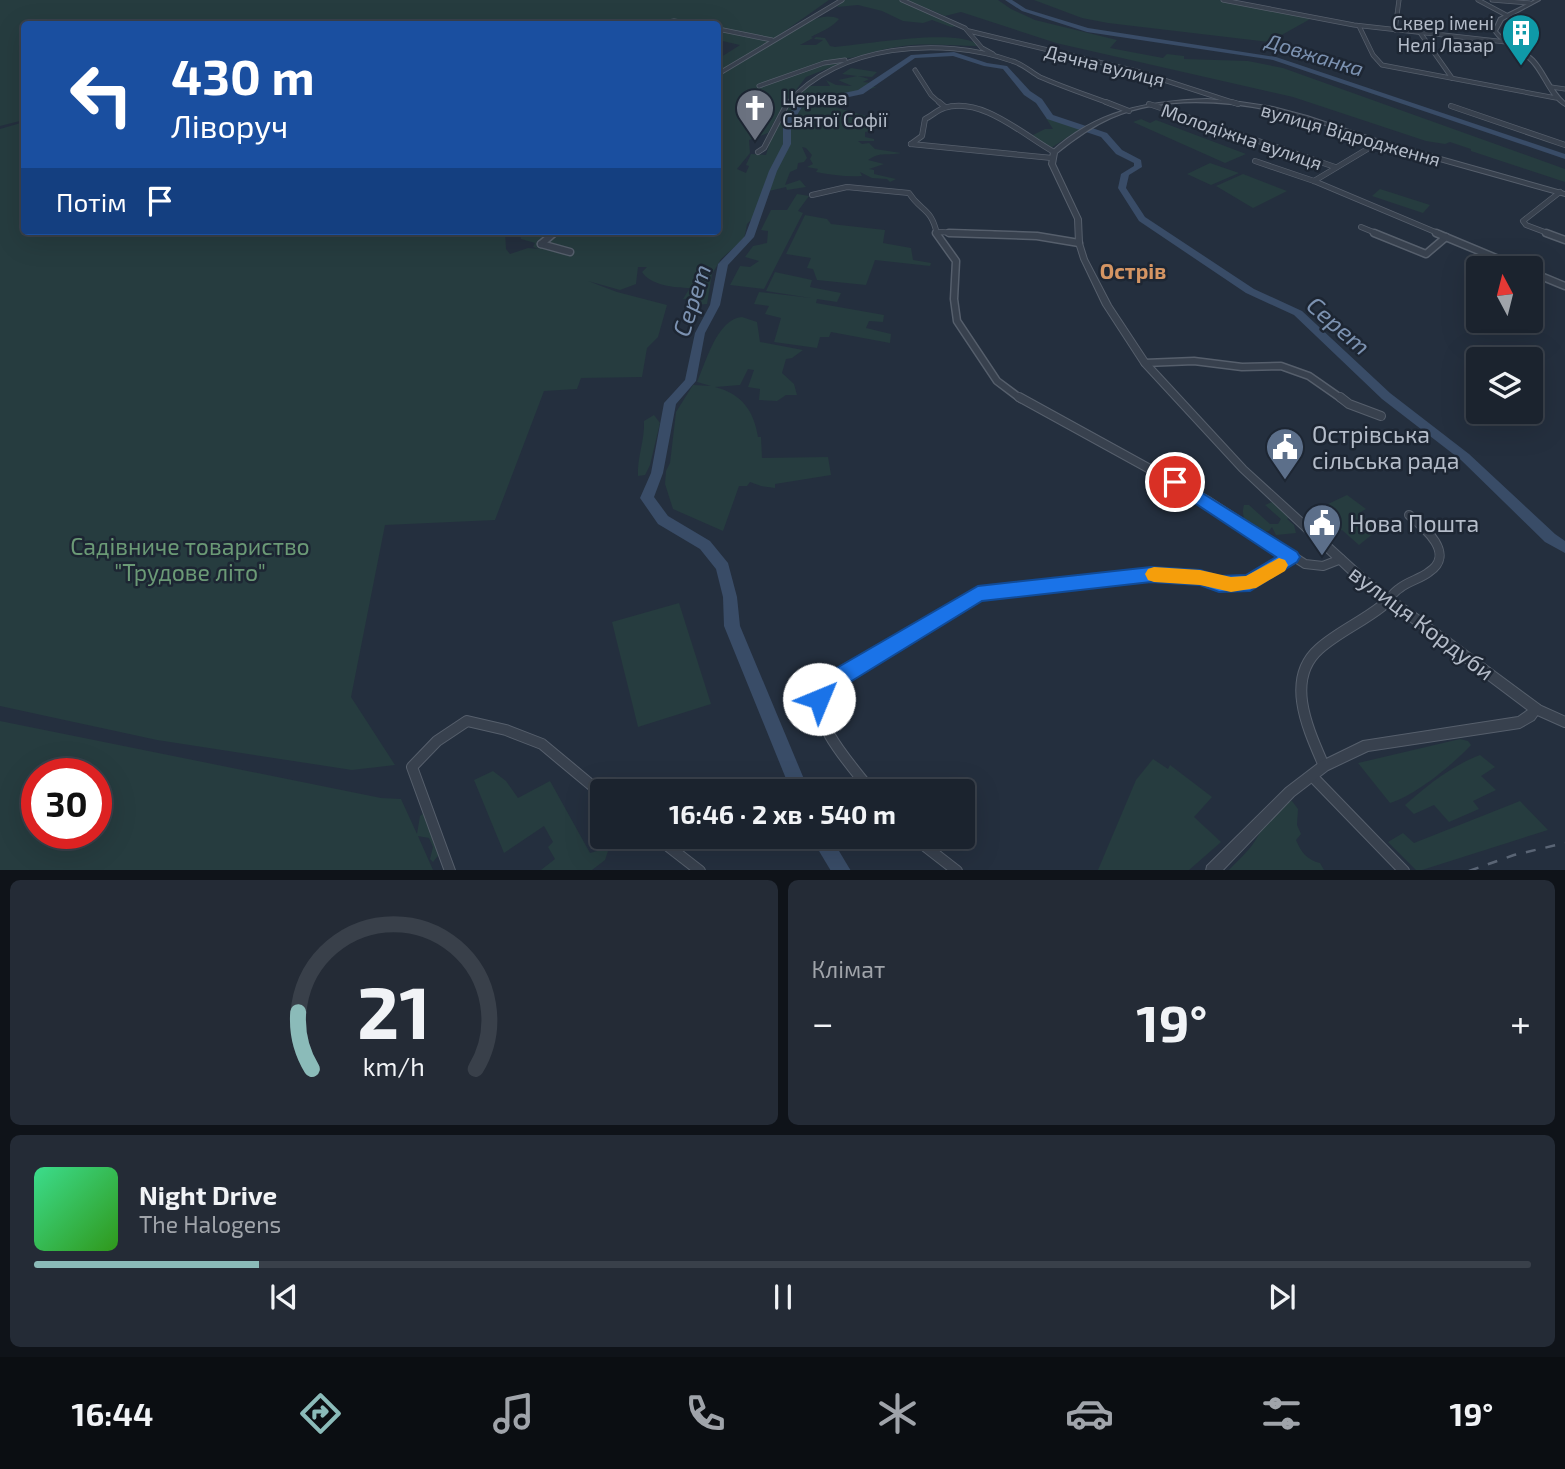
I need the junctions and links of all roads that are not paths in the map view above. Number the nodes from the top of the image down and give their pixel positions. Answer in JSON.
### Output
{"nodes":[{"id":1,"x":842,"y":0,"type":"edge"},
{"id":2,"x":902,"y":0,"type":"edge"},
{"id":3,"x":1223,"y":0,"type":"edge"},
{"id":4,"x":1399,"y":0,"type":"edge"},
{"id":5,"x":1479,"y":0,"type":"edge"},
{"id":6,"x":1492,"y":0,"type":"edge"},
{"id":7,"x":1538,"y":0,"type":"edge"},
{"id":8,"x":1530,"y":4,"type":"junction"},
{"id":9,"x":1508,"y":16,"type":"junction"},
{"id":10,"x":1359,"y":26,"type":"junction"},
{"id":11,"x":721,"y":30,"type":"edge"},
{"id":12,"x":1395,"y":30,"type":"junction"},
{"id":13,"x":969,"y":31,"type":"junction"},
{"id":14,"x":1421,"y":34,"type":"junction"},
{"id":15,"x":772,"y":40,"type":"junction"},
{"id":16,"x":1506,"y":42,"type":"junction"},
{"id":17,"x":877,"y":54,"type":"junction"},
{"id":18,"x":1010,"y":60,"type":"junction"},
{"id":19,"x":915,"y":70,"type":"dead end"},
{"id":20,"x":721,"y":72,"type":"edge"},
{"id":21,"x":1452,"y":78,"type":"junction"},
{"id":22,"x":759,"y":86,"type":"dead end"},
{"id":23,"x":1551,"y":87,"type":"junction"},
{"id":24,"x":1565,"y":89,"type":"edge"},
{"id":25,"x":1556,"y":98,"type":"junction"},
{"id":26,"x":1149,"y":104,"type":"junction"},
{"id":27,"x":1565,"y":104,"type":"edge"},
{"id":28,"x":1241,"y":105,"type":"junction"},
{"id":29,"x":1451,"y":106,"type":"dead end"},
{"id":30,"x":945,"y":107,"type":"junction"},
{"id":31,"x":1129,"y":111,"type":"junction"},
{"id":32,"x":1378,"y":142,"type":"junction"},
{"id":33,"x":1565,"y":145,"type":"edge"},
{"id":34,"x":758,"y":152,"type":"dead end"},
{"id":35,"x":1053,"y":155,"type":"junction"},
{"id":36,"x":1255,"y":160,"type":"dead end"},
{"id":37,"x":1335,"y":167,"type":"junction"},
{"id":38,"x":1314,"y":180,"type":"junction"},
{"id":39,"x":1563,"y":193,"type":"edge"},
{"id":40,"x":812,"y":195,"type":"dead end"},
{"id":41,"x":1362,"y":227,"type":"dead end"},
{"id":42,"x":936,"y":232,"type":"junction"},
{"id":43,"x":551,"y":235,"type":"edge"},
{"id":44,"x":1446,"y":237,"type":"junction"},
{"id":45,"x":1565,"y":240,"type":"edge"},
{"id":46,"x":1079,"y":243,"type":"junction"},
{"id":47,"x":570,"y":252,"type":"dead end"},
{"id":48,"x":1491,"y":256,"type":"edge"},
{"id":49,"x":1544,"y":277,"type":"edge"},
{"id":50,"x":1565,"y":286,"type":"edge"},
{"id":51,"x":1145,"y":363,"type":"junction"},
{"id":52,"x":1381,"y":416,"type":"dead end"},
{"id":53,"x":1409,"y":515,"type":"dead end"},
{"id":54,"x":1291,"y":557,"type":"junction"},
{"id":55,"x":1340,"y":559,"type":"junction"},
{"id":56,"x":1390,"y":600,"type":"junction"},
{"id":57,"x":1536,"y":709,"type":"junction"},
{"id":58,"x":1565,"y":722,"type":"edge"},
{"id":59,"x":1324,"y":766,"type":"junction"},
{"id":60,"x":1312,"y":776,"type":"junction"},
{"id":61,"x":863,"y":779,"type":"edge"},
{"id":62,"x":590,"y":784,"type":"edge"},
{"id":63,"x":672,"y":849,"type":"edge"},
{"id":64,"x":929,"y":849,"type":"edge"},
{"id":65,"x":450,"y":870,"type":"edge"},
{"id":66,"x":701,"y":870,"type":"edge"},
{"id":67,"x":957,"y":870,"type":"edge"},
{"id":68,"x":1212,"y":870,"type":"edge"},
{"id":69,"x":1404,"y":870,"type":"edge"}],
"edges":[{"from":1,"to":15,"type":"street"},
{"from":2,"to":13,"type":"street"},
{"from":3,"to":10,"type":"street"},
{"from":4,"to":12,"type":"street"},
{"from":5,"to":9,"type":"street"},
{"from":6,"to":8,"type":"street"},
{"from":7,"to":8,"type":"street"},
{"from":8,"to":9,"type":"street"},
{"from":9,"to":16,"type":"street"},
{"from":10,"to":12,"type":"street"},
{"from":10,"to":21,"type":"street"},
{"from":11,"to":15,"type":"street"},
{"from":12,"to":14,"type":"street"},
{"from":13,"to":18,"type":"street"},
{"from":13,"to":28,"type":"street","name":"Дачна вулиця"},
{"from":14,"to":16,"type":"street"},
{"from":14,"to":21,"type":"street"},
{"from":15,"to":20,"type":"street"},
{"from":16,"to":23,"type":"street"},
{"from":17,"to":18,"type":"street"},
{"from":17,"to":22,"type":"street"},
{"from":17,"to":34,"type":"street"},
{"from":18,"to":31,"type":"street"},
{"from":19,"to":30,"type":"street"},
{"from":21,"to":25,"type":"street"},
{"from":23,"to":24,"type":"street"},
{"from":23,"to":25,"type":"street"},
{"from":25,"to":27,"type":"street"},
{"from":26,"to":28,"type":"street","name":"вулиця Відродження"},
{"from":26,"to":31,"type":"street","name":"вулиця Відродження"},
{"from":26,"to":37,"type":"street","name":"Молодіжна вулиця"},
{"from":28,"to":32,"type":"street","name":"вулиця Відродження"},
{"from":29,"to":33,"type":"street"},
{"from":30,"to":35,"type":"street"},
{"from":30,"to":35,"type":"street"},
{"from":31,"to":35,"type":"street","name":"вулиця Відродження"},
{"from":32,"to":37,"type":"street"},
{"from":32,"to":39,"type":"street","name":"вулиця Відродження"},
{"from":35,"to":46,"type":"street","name":"вулиця Кордуби"},
{"from":36,"to":38,"type":"street"},
{"from":37,"to":38,"type":"street"},
{"from":38,"to":44,"type":"street"},
{"from":39,"to":45,"type":"street"},
{"from":40,"to":42,"type":"street"},
{"from":41,"to":44,"type":"street"},
{"from":42,"to":46,"type":"street"},
{"from":42,"to":54,"type":"street"},
{"from":43,"to":47,"type":"street"},
{"from":44,"to":48,"type":"street"},
{"from":46,"to":51,"type":"street","name":"вулиця Кордуби"},
{"from":49,"to":50,"type":"street"},
{"from":51,"to":52,"type":"street"},
{"from":51,"to":55,"type":"street","name":"вулиця Кордуби"},
{"from":53,"to":56,"type":"street"},
{"from":54,"to":55,"type":"street"},
{"from":54,"to":61,"type":"street"},
{"from":55,"to":56,"type":"street","name":"вулиця Кордуби"},
{"from":56,"to":57,"type":"street","name":"вулиця Кордуби"},
{"from":56,"to":59,"type":"street"},
{"from":57,"to":58,"type":"street"},
{"from":57,"to":59,"type":"street"},
{"from":59,"to":60,"type":"street"},
{"from":60,"to":68,"type":"street"},
{"from":60,"to":69,"type":"street"},
{"from":62,"to":65,"type":"street"},
{"from":63,"to":66,"type":"street"},
{"from":64,"to":67,"type":"street"}]}
